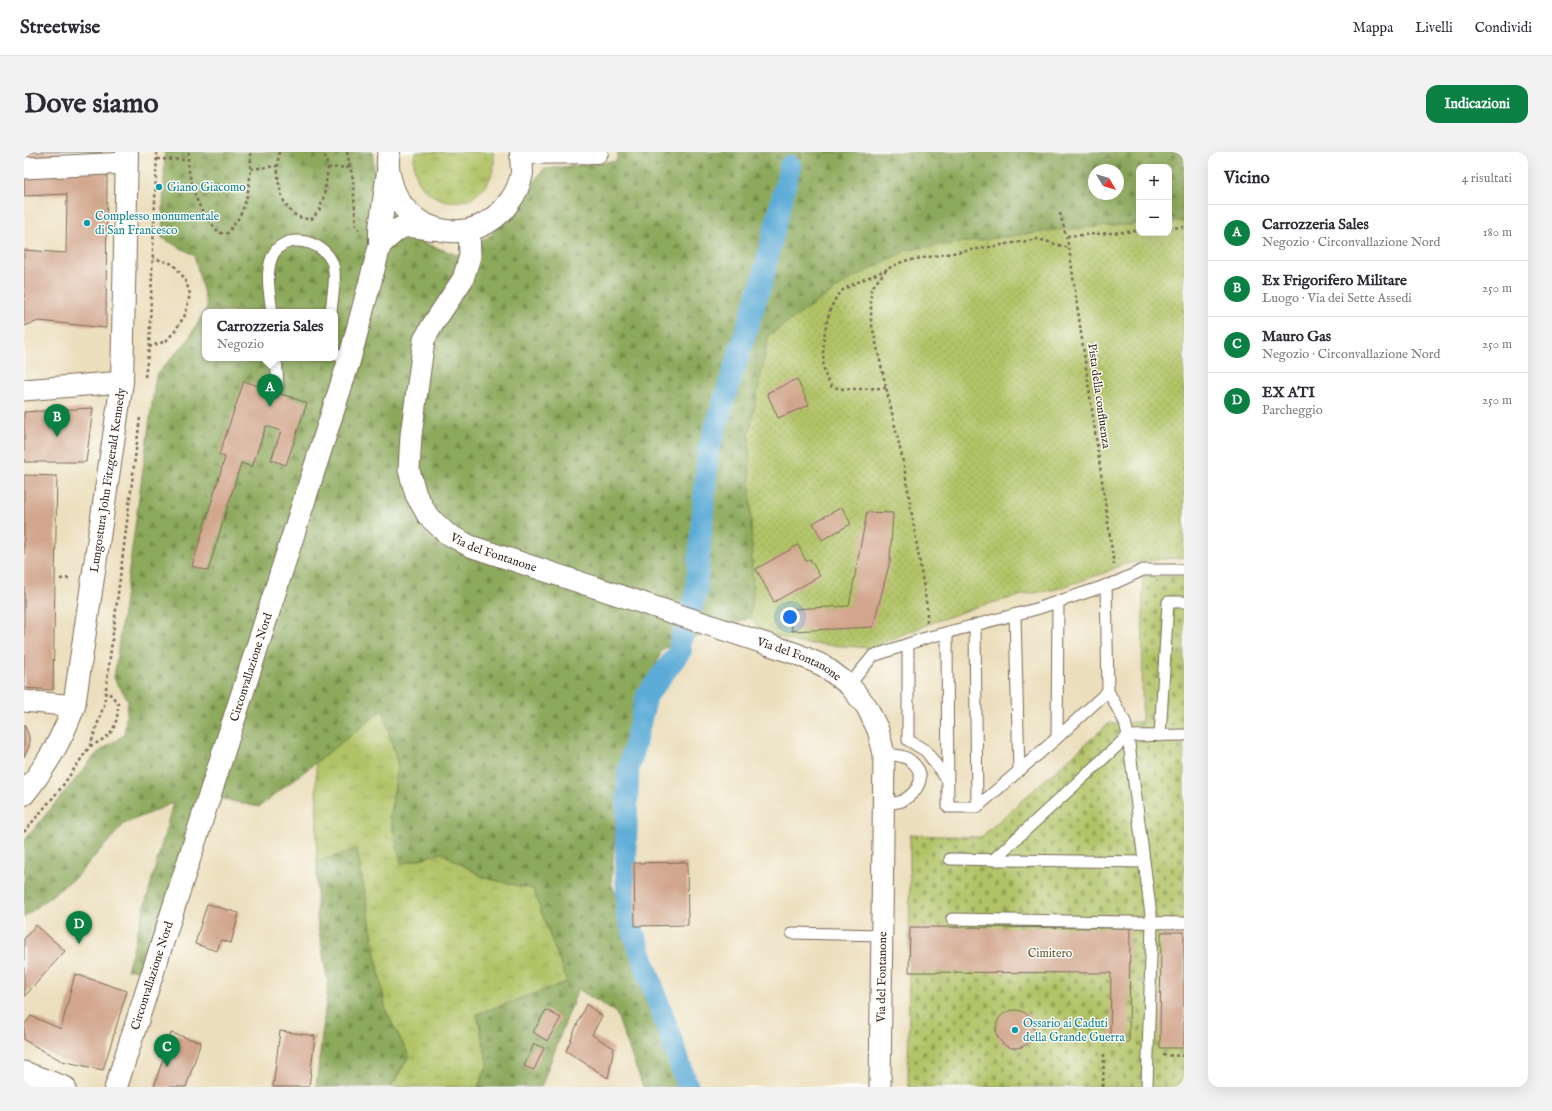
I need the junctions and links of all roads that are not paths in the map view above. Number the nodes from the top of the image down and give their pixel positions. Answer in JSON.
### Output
{"nodes":[{"id":1,"x":521,"y":152,"type":"edge"},
{"id":2,"x":597,"y":152,"type":"edge"},
{"id":3,"x":127,"y":157,"type":"edge"},
{"id":4,"x":389,"y":162,"type":"edge"},
{"id":5,"x":24,"y":168,"type":"edge"},
{"id":6,"x":439,"y":230,"type":"junction"},
{"id":7,"x":469,"y":230,"type":"junction"},
{"id":8,"x":380,"y":245,"type":"junction"},
{"id":9,"x":272,"y":309,"type":"edge"},
{"id":10,"x":331,"y":309,"type":"edge"},
{"id":11,"x":342,"y":358,"type":"edge"},
{"id":12,"x":276,"y":361,"type":"edge"},
{"id":13,"x":122,"y":382,"type":"junction"},
{"id":14,"x":278,"y":386,"type":"dead end"},
{"id":15,"x":24,"y":390,"type":"edge"},
{"id":16,"x":1184,"y":570,"type":"edge"},
{"id":17,"x":1106,"y":585,"type":"junction"},
{"id":18,"x":1058,"y":602,"type":"junction"},
{"id":19,"x":1184,"y":602,"type":"edge"},
{"id":20,"x":1015,"y":615,"type":"junction"},
{"id":21,"x":975,"y":626,"type":"junction"},
{"id":22,"x":947,"y":633,"type":"junction"},
{"id":23,"x":908,"y":645,"type":"junction"},
{"id":24,"x":848,"y":685,"type":"junction"},
{"id":25,"x":1108,"y":691,"type":"junction"},
{"id":26,"x":24,"y":701,"type":"edge"},
{"id":27,"x":74,"y":706,"type":"junction"},
{"id":28,"x":1184,"y":735,"type":"edge"},
{"id":29,"x":1128,"y":736,"type":"junction"},
{"id":30,"x":1160,"y":736,"type":"junction"},
{"id":31,"x":1057,"y":738,"type":"junction"},
{"id":32,"x":884,"y":754,"type":"junction"},
{"id":33,"x":1018,"y":771,"type":"junction"},
{"id":34,"x":948,"y":781,"type":"junction"},
{"id":35,"x":24,"y":794,"type":"edge"},
{"id":36,"x":884,"y":804,"type":"junction"},
{"id":37,"x":977,"y":806,"type":"junction"},
{"id":38,"x":950,"y":859,"type":"dead end"},
{"id":39,"x":992,"y":860,"type":"junction"},
{"id":40,"x":1144,"y":862,"type":"junction"},
{"id":41,"x":952,"y":919,"type":"dead end"},
{"id":42,"x":1152,"y":923,"type":"junction"},
{"id":43,"x":1184,"y":923,"type":"edge"},
{"id":44,"x":792,"y":933,"type":"dead end"},
{"id":45,"x":882,"y":935,"type":"junction"},
{"id":46,"x":24,"y":1072,"type":"edge"},
{"id":47,"x":65,"y":1087,"type":"edge"},
{"id":48,"x":116,"y":1087,"type":"edge"},
{"id":49,"x":880,"y":1087,"type":"edge"},
{"id":50,"x":1147,"y":1087,"type":"edge"}],
"edges":[{"from":1,"to":2,"type":"main road"},
{"from":1,"to":7,"type":"main road"},
{"from":3,"to":5,"type":"street"},
{"from":3,"to":13,"type":"main road","name":"Lungostura John Fitzgerald Kennedy"},
{"from":4,"to":6,"type":"main road"},
{"from":4,"to":8,"type":"main road","name":"Circonvallazione Nord"},
{"from":6,"to":7,"type":"main road"},
{"from":6,"to":8,"type":"main road"},
{"from":7,"to":24,"type":"street","name":"Via del Fontanone"},
{"from":8,"to":11,"type":"main road","name":"Circonvallazione Nord"},
{"from":9,"to":10,"type":"lane"},
{"from":11,"to":48,"type":"main road","name":"Circonvallazione Nord"},
{"from":12,"to":14,"type":"lane"},
{"from":13,"to":15,"type":"street"},
{"from":13,"to":27,"type":"main road","name":"Lungostura John Fitzgerald Kennedy"},
{"from":16,"to":17,"type":"lane","name":"Via del Fontanone"},
{"from":17,"to":18,"type":"lane","name":"Via del Fontanone"},
{"from":17,"to":25,"type":"lane"},
{"from":18,"to":20,"type":"lane","name":"Via del Fontanone"},
{"from":18,"to":31,"type":"lane"},
{"from":19,"to":30,"type":"lane"},
{"from":20,"to":21,"type":"lane","name":"Via del Fontanone"},
{"from":20,"to":33,"type":"lane"},
{"from":21,"to":22,"type":"lane","name":"Via del Fontanone"},
{"from":21,"to":37,"type":"lane"},
{"from":22,"to":23,"type":"lane","name":"Via del Fontanone"},
{"from":22,"to":34,"type":"lane"},
{"from":23,"to":24,"type":"lane","name":"Via del Fontanone"},
{"from":23,"to":34,"type":"lane"},
{"from":24,"to":32,"type":"street","name":"Via del Fontanone"},
{"from":25,"to":29,"type":"lane"},
{"from":25,"to":31,"type":"lane"},
{"from":26,"to":27,"type":"street"},
{"from":27,"to":35,"type":"main road","name":"Lungostura John Fitzgerald Kennedy"},
{"from":28,"to":30,"type":"lane"},
{"from":29,"to":30,"type":"lane"},
{"from":29,"to":39,"type":"lane"},
{"from":29,"to":40,"type":"lane"},
{"from":31,"to":33,"type":"lane"},
{"from":32,"to":36,"type":"street","name":"Via del Fontanone"},
{"from":32,"to":36,"type":"lane"},
{"from":33,"to":37,"type":"lane"},
{"from":34,"to":37,"type":"lane"},
{"from":36,"to":45,"type":"street","name":"Via del Fontanone"},
{"from":38,"to":39,"type":"lane"},
{"from":39,"to":40,"type":"lane"},
{"from":40,"to":42,"type":"lane"},
{"from":41,"to":42,"type":"lane"},
{"from":42,"to":43,"type":"lane"},
{"from":42,"to":50,"type":"lane"},
{"from":44,"to":45,"type":"lane"},
{"from":45,"to":49,"type":"street","name":"Via del Fontanone"},
{"from":46,"to":47,"type":"street"}]}
